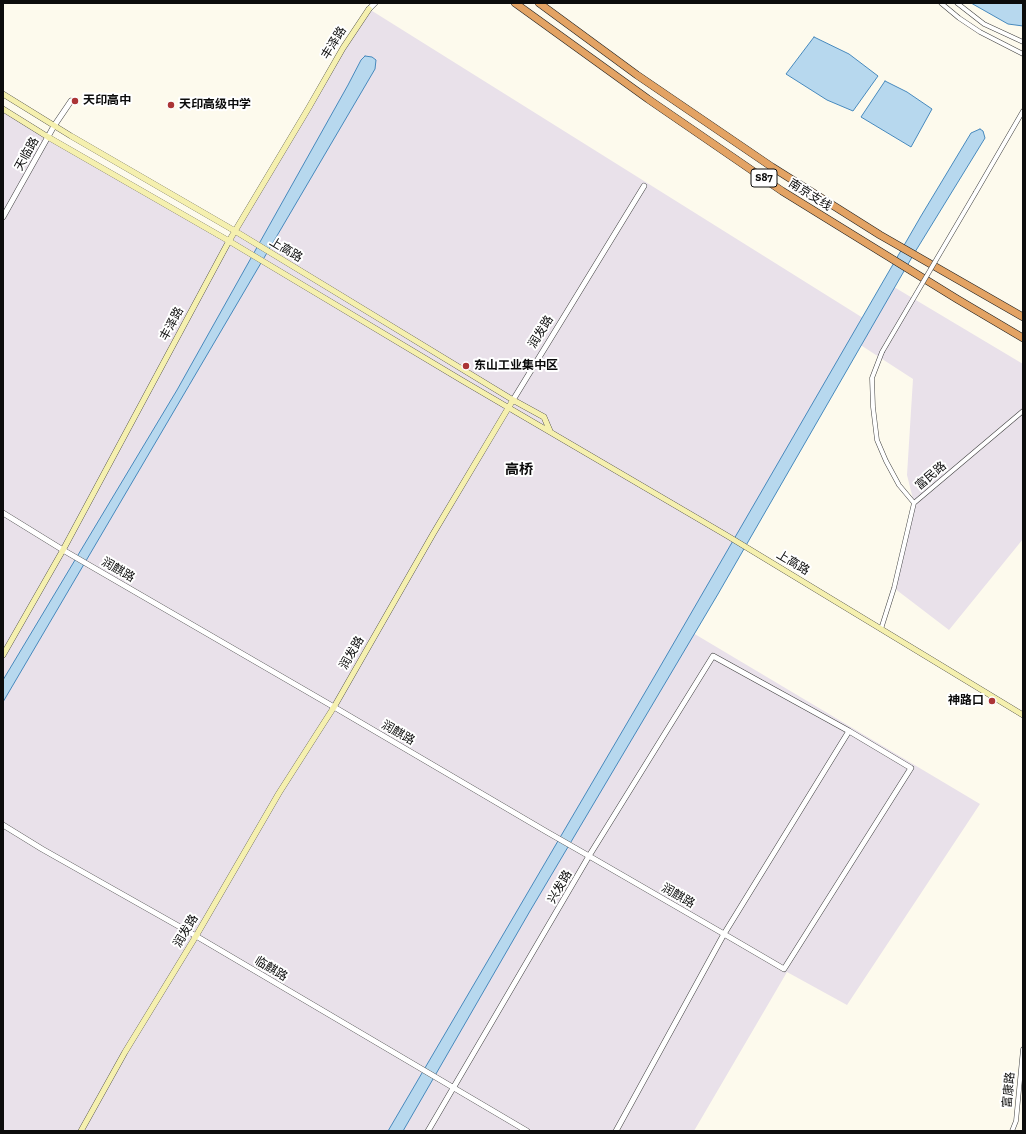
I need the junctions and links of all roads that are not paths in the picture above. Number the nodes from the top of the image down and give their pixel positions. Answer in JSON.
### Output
{"nodes":[{"id":1,"x":375,"y":3,"type":"edge"},
{"id":2,"x":515,"y":3,"type":"edge"},
{"id":3,"x":539,"y":3,"type":"edge"},
{"id":4,"x":941,"y":3,"type":"edge"},
{"id":5,"x":957,"y":3,"type":"edge"},
{"id":6,"x":369,"y":9,"type":"joint"},
{"id":7,"x":1023,"y":42,"type":"edge"},
{"id":8,"x":1023,"y":54,"type":"edge"},
{"id":9,"x":3,"y":94,"type":"edge"},
{"id":10,"x":71,"y":100,"type":"dead end"},
{"id":11,"x":3,"y":108,"type":"edge"},
{"id":12,"x":1023,"y":111,"type":"edge"},
{"id":13,"x":54,"y":126,"type":"junction"},
{"id":14,"x":48,"y":136,"type":"junction"},
{"id":15,"x":644,"y":186,"type":"dead end"},
{"id":16,"x":3,"y":217,"type":"edge"},
{"id":17,"x":235,"y":231,"type":"junction"},
{"id":18,"x":229,"y":241,"type":"junction"},
{"id":19,"x":1023,"y":317,"type":"edge"},
{"id":20,"x":1023,"y":338,"type":"edge"},
{"id":21,"x":513,"y":400,"type":"junction"},
{"id":22,"x":508,"y":407,"type":"junction"},
{"id":23,"x":1023,"y":410,"type":"edge"},
{"id":24,"x":550,"y":431,"type":"junction"},
{"id":25,"x":914,"y":503,"type":"junction"},
{"id":26,"x":3,"y":513,"type":"edge"},
{"id":27,"x":63,"y":550,"type":"junction"},
{"id":28,"x":881,"y":629,"type":"junction"},
{"id":29,"x":3,"y":654,"type":"edge"},
{"id":30,"x":334,"y":707,"type":"junction"},
{"id":31,"x":1023,"y":715,"type":"edge"},
{"id":32,"x":849,"y":731,"type":"junction"},
{"id":33,"x":3,"y":825,"type":"edge"},
{"id":34,"x":590,"y":856,"type":"junction"},
{"id":35,"x":724,"y":934,"type":"junction"},
{"id":36,"x":196,"y":936,"type":"junction"},
{"id":37,"x":1023,"y":1050,"type":"edge"},
{"id":38,"x":454,"y":1088,"type":"junction"},
{"id":39,"x":81,"y":1131,"type":"edge"},
{"id":40,"x":428,"y":1131,"type":"edge"},
{"id":41,"x":527,"y":1131,"type":"edge"},
{"id":42,"x":616,"y":1131,"type":"edge"},
{"id":43,"x":1012,"y":1131,"type":"edge"}],
"edges":[{"from":1,"to":6,"type":"street"},
{"from":2,"to":20,"type":"highway","name":"南京支线","number":"S87"},
{"from":3,"to":19,"type":"highway","name":"南京支线","number":"S87"},
{"from":4,"to":8,"type":"street"},
{"from":5,"to":7,"type":"street"},
{"from":6,"to":17,"type":"main road","name":"丰泽路"},
{"from":9,"to":13,"type":"main road","name":"上高路"},
{"from":10,"to":13,"type":"street","name":"天临路"},
{"from":11,"to":14,"type":"main road","name":"上高路"},
{"from":12,"to":25,"type":"street","bridge":true},
{"from":13,"to":14,"type":"street","name":"天临路"},
{"from":13,"to":17,"type":"main road","name":"上高路"},
{"from":14,"to":16,"type":"street","name":"天临路"},
{"from":14,"to":18,"type":"main road","name":"上高路"},
{"from":15,"to":21,"type":"street","name":"润发路"},
{"from":17,"to":18,"type":"main road","name":"丰泽路"},
{"from":17,"to":21,"type":"main road","name":"上高路"},
{"from":18,"to":22,"type":"main road","name":"上高路"},
{"from":18,"to":27,"type":"main road","name":"丰泽路"},
{"from":21,"to":22,"type":"main road","name":"润发路"},
{"from":21,"to":24,"type":"main road","name":"上高路"},
{"from":22,"to":24,"type":"main road","name":"上高路"},
{"from":22,"to":30,"type":"main road","name":"润发路"},
{"from":23,"to":25,"type":"street","name":"富民路"},
{"from":24,"to":28,"type":"main road","name":"上高路"},
{"from":25,"to":28,"type":"street","name":"富民路"},
{"from":26,"to":27,"type":"street","name":"润麒路"},
{"from":27,"to":29,"type":"main road","name":"丰泽路"},
{"from":27,"to":30,"type":"street","name":"润麒路"},
{"from":28,"to":31,"type":"main road","name":"上高路"},
{"from":30,"to":34,"type":"street","name":"润麒路"},
{"from":30,"to":36,"type":"main road","name":"润发路"},
{"from":32,"to":34,"type":"street","name":"兴发路"},
{"from":32,"to":35,"type":"street"},
{"from":32,"to":35,"type":"street","name":"润麒路"},
{"from":33,"to":36,"type":"street","name":"临麒路"},
{"from":34,"to":35,"type":"street","name":"润麒路"},
{"from":34,"to":38,"type":"street","name":"兴发路"},
{"from":35,"to":42,"type":"street"},
{"from":36,"to":38,"type":"street","name":"临麒路"},
{"from":36,"to":39,"type":"main road","name":"润发路"},
{"from":37,"to":43,"type":"street","name":"富康路"},
{"from":38,"to":40,"type":"street","name":"兴发路"},
{"from":38,"to":41,"type":"street","name":"临麒路"}]}
